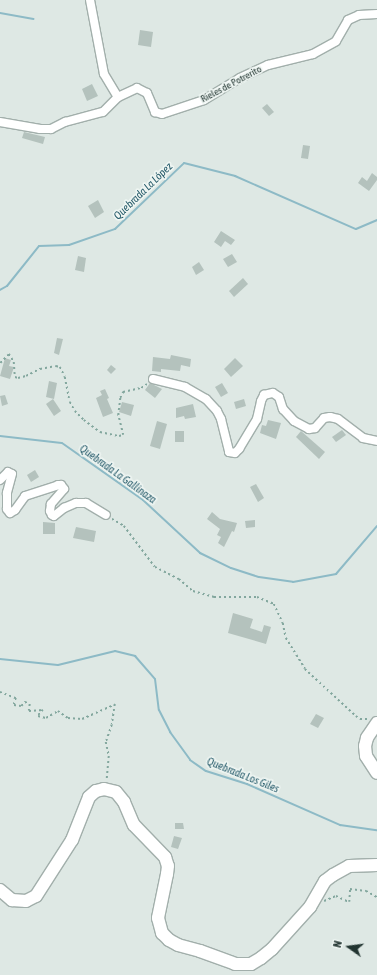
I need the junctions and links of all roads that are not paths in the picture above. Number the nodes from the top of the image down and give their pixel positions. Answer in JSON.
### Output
{"nodes":[{"id":1,"x":90,"y":0,"type":"edge"},
{"id":2,"x":377,"y":14,"type":"edge"},
{"id":3,"x":118,"y":98,"type":"junction"},
{"id":4,"x":0,"y":122,"type":"edge"},
{"id":5,"x":153,"y":379,"type":"road end"},
{"id":6,"x":377,"y":441,"type":"edge"},
{"id":7,"x":0,"y":480,"type":"edge"},
{"id":8,"x":106,"y":516,"type":"road end"},
{"id":9,"x":376,"y":724,"type":"edge"},
{"id":10,"x":377,"y":773,"type":"edge"},
{"id":11,"x":377,"y":865,"type":"edge"},
{"id":12,"x":0,"y":890,"type":"edge"}],
"edges":[{"from":1,"to":3,"type":"street"},
{"from":2,"to":3,"type":"street","name":"Rieles de Potrerito"},
{"from":3,"to":4,"type":"street","name":"Rieles de Potrerito"},
{"from":5,"to":6,"type":"street"},
{"from":7,"to":8,"type":"street"},
{"from":9,"to":10,"type":"main road"},
{"from":11,"to":12,"type":"main road"}]}
